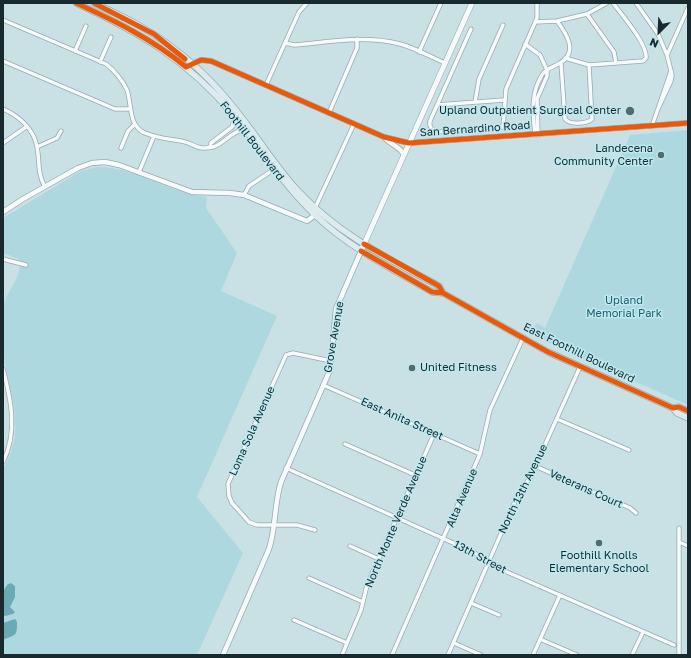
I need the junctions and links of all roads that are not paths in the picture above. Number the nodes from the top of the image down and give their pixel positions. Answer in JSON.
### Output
{"nodes":[{"id":1,"x":76,"y":3,"type":"edge"},
{"id":2,"x":94,"y":3,"type":"edge"},
{"id":3,"x":306,"y":3,"type":"edge"},
{"id":4,"x":441,"y":3,"type":"edge"},
{"id":5,"x":472,"y":3,"type":"edge"},
{"id":6,"x":537,"y":3,"type":"edge"},
{"id":7,"x":607,"y":3,"type":"edge"},
{"id":8,"x":613,"y":3,"type":"edge"},
{"id":9,"x":636,"y":3,"type":"edge"},
{"id":10,"x":688,"y":8,"type":"edge"},
{"id":11,"x":587,"y":14,"type":"junction"},
{"id":12,"x":3,"y":20,"type":"edge"},
{"id":13,"x":557,"y":21,"type":"junction"},
{"id":14,"x":535,"y":22,"type":"junction"},
{"id":15,"x":86,"y":26,"type":"dead end"},
{"id":16,"x":503,"y":26,"type":"dead end"},
{"id":17,"x":471,"y":29,"type":"dead end"},
{"id":18,"x":111,"y":37,"type":"dead end"},
{"id":19,"x":357,"y":39,"type":"junction"},
{"id":20,"x":285,"y":43,"type":"junction"},
{"id":21,"x":525,"y":44,"type":"junction"},
{"id":22,"x":76,"y":51,"type":"junction"},
{"id":23,"x":419,"y":52,"type":"junction"},
{"id":24,"x":667,"y":55,"type":"junction"},
{"id":25,"x":565,"y":58,"type":"junction"},
{"id":26,"x":3,"y":61,"type":"edge"},
{"id":27,"x":100,"y":62,"type":"junction"},
{"id":28,"x":616,"y":62,"type":"junction"},
{"id":29,"x":445,"y":63,"type":"junction"},
{"id":30,"x":561,"y":63,"type":"junction"},
{"id":31,"x":188,"y":65,"type":"junction"},
{"id":32,"x":589,"y":65,"type":"junction"},
{"id":33,"x":547,"y":70,"type":"junction"},
{"id":34,"x":266,"y":85,"type":"junction"},
{"id":35,"x":504,"y":100,"type":"junction"},
{"id":36,"x":475,"y":102,"type":"junction"},
{"id":37,"x":437,"y":105,"type":"junction"},
{"id":38,"x":3,"y":109,"type":"edge"},
{"id":39,"x":130,"y":109,"type":"junction"},
{"id":40,"x":328,"y":113,"type":"junction"},
{"id":41,"x":235,"y":118,"type":"junction"},
{"id":42,"x":688,"y":123,"type":"edge"},
{"id":43,"x":135,"y":124,"type":"junction"},
{"id":44,"x":354,"y":124,"type":"junction"},
{"id":45,"x":652,"y":126,"type":"junction"},
{"id":46,"x":26,"y":127,"type":"junction"},
{"id":47,"x":232,"y":127,"type":"junction"},
{"id":48,"x":244,"y":129,"type":"junction"},
{"id":49,"x":61,"y":130,"type":"dead end"},
{"id":50,"x":235,"y":131,"type":"junction"},
{"id":51,"x":537,"y":135,"type":"junction"},
{"id":52,"x":154,"y":136,"type":"junction"},
{"id":53,"x":384,"y":137,"type":"junction"},
{"id":54,"x":215,"y":140,"type":"junction"},
{"id":55,"x":3,"y":143,"type":"edge"},
{"id":56,"x":409,"y":143,"type":"junction"},
{"id":57,"x":218,"y":144,"type":"junction"},
{"id":58,"x":37,"y":147,"type":"junction"},
{"id":59,"x":210,"y":147,"type":"junction"},
{"id":60,"x":121,"y":148,"type":"dead end"},
{"id":61,"x":404,"y":155,"type":"junction"},
{"id":62,"x":276,"y":168,"type":"junction"},
{"id":63,"x":139,"y":172,"type":"junction"},
{"id":64,"x":45,"y":187,"type":"junction"},
{"id":65,"x":244,"y":195,"type":"junction"},
{"id":66,"x":315,"y":208,"type":"junction"},
{"id":67,"x":3,"y":212,"type":"edge"},
{"id":68,"x":315,"y":215,"type":"junction"},
{"id":69,"x":364,"y":244,"type":"junction"},
{"id":70,"x":361,"y":251,"type":"junction"},
{"id":71,"x":3,"y":259,"type":"edge"},
{"id":72,"x":26,"y":265,"type":"dead end"},
{"id":73,"x":443,"y":293,"type":"junction"},
{"id":74,"x":523,"y":338,"type":"junction"},
{"id":75,"x":332,"y":361,"type":"junction"},
{"id":76,"x":580,"y":367,"type":"junction"},
{"id":77,"x":3,"y":369,"type":"edge"},
{"id":78,"x":323,"y":385,"type":"junction"},
{"id":79,"x":673,"y":408,"type":"junction"},
{"id":80,"x":688,"y":411,"type":"edge"},
{"id":81,"x":688,"y":418,"type":"edge"},
{"id":82,"x":557,"y":419,"type":"junction"},
{"id":83,"x":434,"y":434,"type":"junction"},
{"id":84,"x":345,"y":444,"type":"dead end"},
{"id":85,"x":3,"y":446,"type":"edge"},
{"id":86,"x":8,"y":448,"type":"junction"},
{"id":87,"x":629,"y":450,"type":"dead end"},
{"id":88,"x":480,"y":454,"type":"junction"},
{"id":89,"x":3,"y":462,"type":"edge"},
{"id":90,"x":535,"y":466,"type":"junction"},
{"id":91,"x":286,"y":468,"type":"junction"},
{"id":92,"x":415,"y":476,"type":"junction"},
{"id":93,"x":636,"y":513,"type":"dead end"},
{"id":94,"x":397,"y":518,"type":"junction"},
{"id":95,"x":275,"y":524,"type":"junction"},
{"id":96,"x":679,"y":528,"type":"dead end"},
{"id":97,"x":315,"y":530,"type":"dead end"},
{"id":98,"x":444,"y":539,"type":"junction"},
{"id":99,"x":679,"y":542,"type":"junction"},
{"id":100,"x":350,"y":546,"type":"dead end"},
{"id":101,"x":688,"y":546,"type":"edge"},
{"id":102,"x":378,"y":559,"type":"junction"},
{"id":103,"x":490,"y":560,"type":"junction"},
{"id":104,"x":309,"y":578,"type":"dead end"},
{"id":105,"x":560,"y":595,"type":"junction"},
{"id":106,"x":363,"y":602,"type":"junction"},
{"id":107,"x":471,"y":603,"type":"junction"},
{"id":108,"x":499,"y":615,"type":"dead end"},
{"id":109,"x":294,"y":620,"type":"dead end"},
{"id":110,"x":642,"y":632,"type":"junction"},
{"id":111,"x":540,"y":639,"type":"junction"},
{"id":112,"x":454,"y":642,"type":"junction"},
{"id":113,"x":347,"y":643,"type":"junction"},
{"id":114,"x":674,"y":646,"type":"dead end"},
{"id":115,"x":223,"y":655,"type":"edge"},
{"id":116,"x":342,"y":655,"type":"edge"},
{"id":117,"x":392,"y":655,"type":"edge"},
{"id":118,"x":448,"y":655,"type":"edge"},
{"id":119,"x":481,"y":655,"type":"edge"},
{"id":120,"x":533,"y":655,"type":"edge"},
{"id":121,"x":576,"y":655,"type":"edge"},
{"id":122,"x":632,"y":655,"type":"edge"},
{"id":123,"x":679,"y":655,"type":"edge"}],
"edges":[{"from":1,"to":31,"type":"main road","name":"Foothill Boulevard"},
{"from":2,"to":31,"type":"main road","name":"Foothill Boulevard"},
{"from":3,"to":20,"type":"street"},
{"from":4,"to":23,"type":"street"},
{"from":5,"to":29,"type":"main road","name":"Grove Avenue"},
{"from":6,"to":14,"type":"street"},
{"from":7,"to":11,"type":"street"},
{"from":8,"to":28,"type":"street"},
{"from":9,"to":24,"type":"street"},
{"from":10,"to":24,"type":"street"},
{"from":11,"to":13,"type":"street"},
{"from":11,"to":28,"type":"street"},
{"from":12,"to":22,"type":"street"},
{"from":13,"to":14,"type":"street"},
{"from":13,"to":25,"type":"street"},
{"from":14,"to":21,"type":"street"},
{"from":15,"to":22,"type":"street"},
{"from":16,"to":36,"type":"street"},
{"from":17,"to":37,"type":"street"},
{"from":18,"to":27,"type":"street"},
{"from":19,"to":20,"type":"street"},
{"from":19,"to":23,"type":"street"},
{"from":19,"to":40,"type":"street"},
{"from":20,"to":34,"type":"street"},
{"from":21,"to":33,"type":"street"},
{"from":21,"to":35,"type":"street"},
{"from":22,"to":27,"type":"street"},
{"from":23,"to":29,"type":"street"},
{"from":24,"to":45,"type":"street"},
{"from":25,"to":30,"type":"street"},
{"from":25,"to":32,"type":"street"},
{"from":26,"to":39,"type":"street"},
{"from":27,"to":39,"type":"street"},
{"from":28,"to":32,"type":"street"},
{"from":29,"to":56,"type":"main road","name":"Grove Avenue"},
{"from":30,"to":32,"type":"street"},
{"from":30,"to":33,"type":"street"},
{"from":31,"to":34,"type":"street","name":"San Bernardino Road"},
{"from":31,"to":41,"type":"main road","name":"Foothill Boulevard"},
{"from":31,"to":62,"type":"main road","name":"Foothill Boulevard"},
{"from":33,"to":51,"type":"street"},
{"from":34,"to":40,"type":"street","name":"San Bernardino Road"},
{"from":35,"to":36,"type":"street"},
{"from":35,"to":37,"type":"street"},
{"from":36,"to":37,"type":"street"},
{"from":38,"to":46,"type":"street"},
{"from":39,"to":43,"type":"street"},
{"from":40,"to":44,"type":"street","name":"San Bernardino Road"},
{"from":41,"to":47,"type":"street"},
{"from":41,"to":48,"type":"main road","name":"Foothill Boulevard"},
{"from":42,"to":45,"type":"street","name":"San Bernardino Road"},
{"from":43,"to":52,"type":"street"},
{"from":43,"to":60,"type":"street"},
{"from":44,"to":53,"type":"street","name":"San Bernardino Road"},
{"from":44,"to":66,"type":"street"},
{"from":45,"to":51,"type":"street","name":"San Bernardino Road"},
{"from":46,"to":55,"type":"street"},
{"from":46,"to":58,"type":"street"},
{"from":47,"to":50,"type":"street"},
{"from":47,"to":54,"type":"street"},
{"from":48,"to":50,"type":"street"},
{"from":48,"to":62,"type":"main road","name":"Foothill Boulevard"},
{"from":49,"to":58,"type":"street"},
{"from":50,"to":57,"type":"street"},
{"from":51,"to":56,"type":"street","name":"San Bernardino Road"},
{"from":52,"to":59,"type":"street"},
{"from":52,"to":63,"type":"street"},
{"from":53,"to":56,"type":"street","name":"San Bernardino Road"},
{"from":53,"to":61,"type":"street"},
{"from":54,"to":57,"type":"street"},
{"from":54,"to":59,"type":"street"},
{"from":56,"to":61,"type":"main road","name":"Grove Avenue"},
{"from":57,"to":59,"type":"street"},
{"from":58,"to":64,"type":"street"},
{"from":61,"to":69,"type":"main road","name":"Grove Avenue"},
{"from":62,"to":65,"type":"street"},
{"from":62,"to":66,"type":"main road","name":"Foothill Boulevard"},
{"from":62,"to":68,"type":"main road","name":"Foothill Boulevard"},
{"from":63,"to":64,"type":"street"},
{"from":63,"to":65,"type":"street"},
{"from":64,"to":67,"type":"street"},
{"from":65,"to":68,"type":"street"},
{"from":66,"to":69,"type":"main road","name":"Foothill Boulevard"},
{"from":68,"to":70,"type":"main road","name":"Foothill Boulevard"},
{"from":69,"to":70,"type":"main road","name":"Grove Avenue"},
{"from":69,"to":73,"type":"main road","name":"East Foothill Boulevard"},
{"from":70,"to":73,"type":"main road","name":"East Foothill Boulevard"},
{"from":70,"to":75,"type":"street","name":"Grove Avenue"},
{"from":71,"to":72,"type":"street"},
{"from":73,"to":74,"type":"main road","name":"East Foothill Boulevard"},
{"from":74,"to":76,"type":"main road","name":"East Foothill Boulevard"},
{"from":74,"to":88,"type":"street","name":"Alta Avenue"},
{"from":75,"to":78,"type":"street","name":"Grove Avenue"},
{"from":75,"to":95,"type":"street","name":"Loma Sola Avenue"},
{"from":76,"to":79,"type":"main road","name":"East Foothill Boulevard"},
{"from":76,"to":82,"type":"street","name":"North 13th Avenue"},
{"from":77,"to":86,"type":"street"},
{"from":78,"to":83,"type":"street","name":"East Anita Street"},
{"from":78,"to":91,"type":"street","name":"Grove Avenue"},
{"from":79,"to":80,"type":"main road","name":"East Foothill Boulevard"},
{"from":79,"to":81,"type":"main road","name":"East Foothill Boulevard"},
{"from":82,"to":87,"type":"street"},
{"from":82,"to":90,"type":"street","name":"North 13th Avenue"},
{"from":83,"to":88,"type":"street","name":"East Anita Street"},
{"from":83,"to":92,"type":"street","name":"North Monte Verde Avenue"},
{"from":84,"to":92,"type":"street"},
{"from":85,"to":86,"type":"street"},
{"from":86,"to":89,"type":"street"},
{"from":88,"to":98,"type":"street","name":"Alta Avenue"},
{"from":90,"to":93,"type":"street","name":"Veterans Court"},
{"from":90,"to":103,"type":"street","name":"North 13th Avenue"},
{"from":91,"to":94,"type":"street","name":"13th Street"},
{"from":91,"to":95,"type":"street","name":"Grove Avenue"},
{"from":92,"to":94,"type":"street","name":"North Monte Verde Avenue"},
{"from":94,"to":98,"type":"street","name":"13th Street"},
{"from":94,"to":102,"type":"street","name":"North Monte Verde Avenue"},
{"from":95,"to":97,"type":"street"},
{"from":95,"to":115,"type":"street","name":"Grove Avenue"},
{"from":96,"to":99,"type":"street"},
{"from":98,"to":103,"type":"street","name":"13th Street"},
{"from":98,"to":117,"type":"street","name":"Alta Avenue"},
{"from":99,"to":101,"type":"street"},
{"from":99,"to":123,"type":"street"},
{"from":100,"to":102,"type":"street"},
{"from":102,"to":106,"type":"street","name":"North Monte Verde Avenue"},
{"from":103,"to":105,"type":"street","name":"13th Street"},
{"from":103,"to":107,"type":"street","name":"North 13th Avenue"},
{"from":104,"to":106,"type":"street"},
{"from":105,"to":110,"type":"street","name":"13th Street"},
{"from":105,"to":111,"type":"street"},
{"from":106,"to":113,"type":"street","name":"North Monte Verde Avenue"},
{"from":107,"to":108,"type":"street"},
{"from":107,"to":112,"type":"street","name":"North 13th Avenue"},
{"from":109,"to":113,"type":"street"},
{"from":110,"to":114,"type":"street","name":"13th Street"},
{"from":110,"to":122,"type":"street"},
{"from":111,"to":120,"type":"street"},
{"from":111,"to":121,"type":"street"},
{"from":112,"to":118,"type":"street","name":"North 13th Avenue"},
{"from":112,"to":119,"type":"street"},
{"from":113,"to":116,"type":"street","name":"North Monte Verde Avenue"}]}
